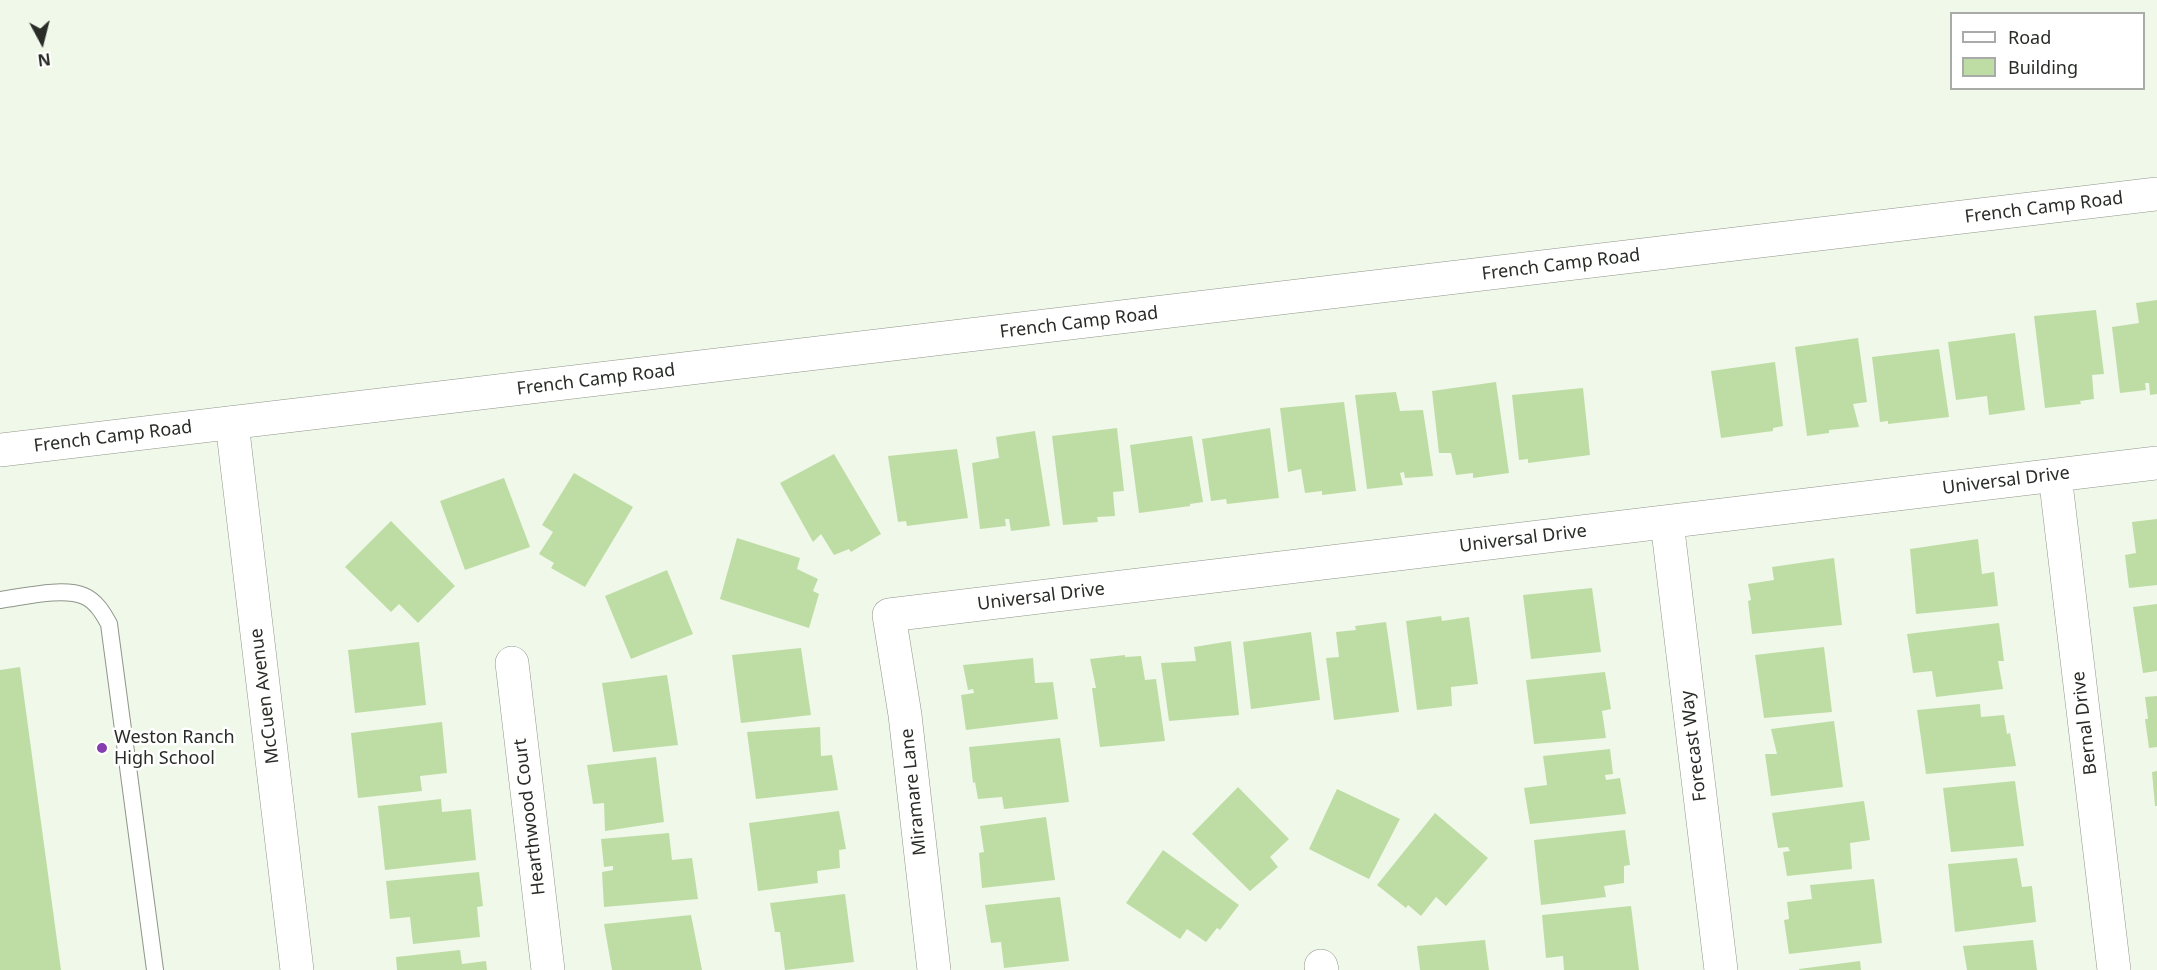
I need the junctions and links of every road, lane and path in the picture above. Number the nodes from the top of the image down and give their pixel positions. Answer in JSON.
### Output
{"nodes":[{"id":1,"x":2157,"y":194,"type":"edge"},
{"id":2,"x":232,"y":423,"type":"junction"},
{"id":3,"x":0,"y":450,"type":"edge"},
{"id":4,"x":2157,"y":463,"type":"edge"},
{"id":5,"x":2055,"y":475,"type":"junction"},
{"id":6,"x":1667,"y":522,"type":"junction"},
{"id":7,"x":0,"y":600,"type":"edge"},
{"id":8,"x":889,"y":615,"type":"joint"},
{"id":9,"x":512,"y":663,"type":"dead end"},
{"id":10,"x":155,"y":970,"type":"edge"},
{"id":11,"x":297,"y":970,"type":"edge"},
{"id":12,"x":548,"y":970,"type":"edge"},
{"id":13,"x":934,"y":970,"type":"edge"},
{"id":14,"x":1722,"y":970,"type":"edge"},
{"id":15,"x":2114,"y":970,"type":"edge"}],
"edges":[{"from":1,"to":2,"type":"street","name":"French Camp Road"},
{"from":2,"to":3,"type":"street","name":"French Camp Road"},
{"from":2,"to":11,"type":"street","name":"McCuen Avenue"},
{"from":4,"to":5,"type":"street","name":"Universal Drive"},
{"from":5,"to":6,"type":"street","name":"Universal Drive"},
{"from":5,"to":15,"type":"street","name":"Bernal Drive"},
{"from":6,"to":8,"type":"street","name":"Universal Drive"},
{"from":6,"to":14,"type":"street","name":"Forecast Way"},
{"from":7,"to":10,"type":"lane"},
{"from":8,"to":13,"type":"street","name":"Miramare Lane"},
{"from":9,"to":12,"type":"street","name":"Hearthwood Court"}]}
